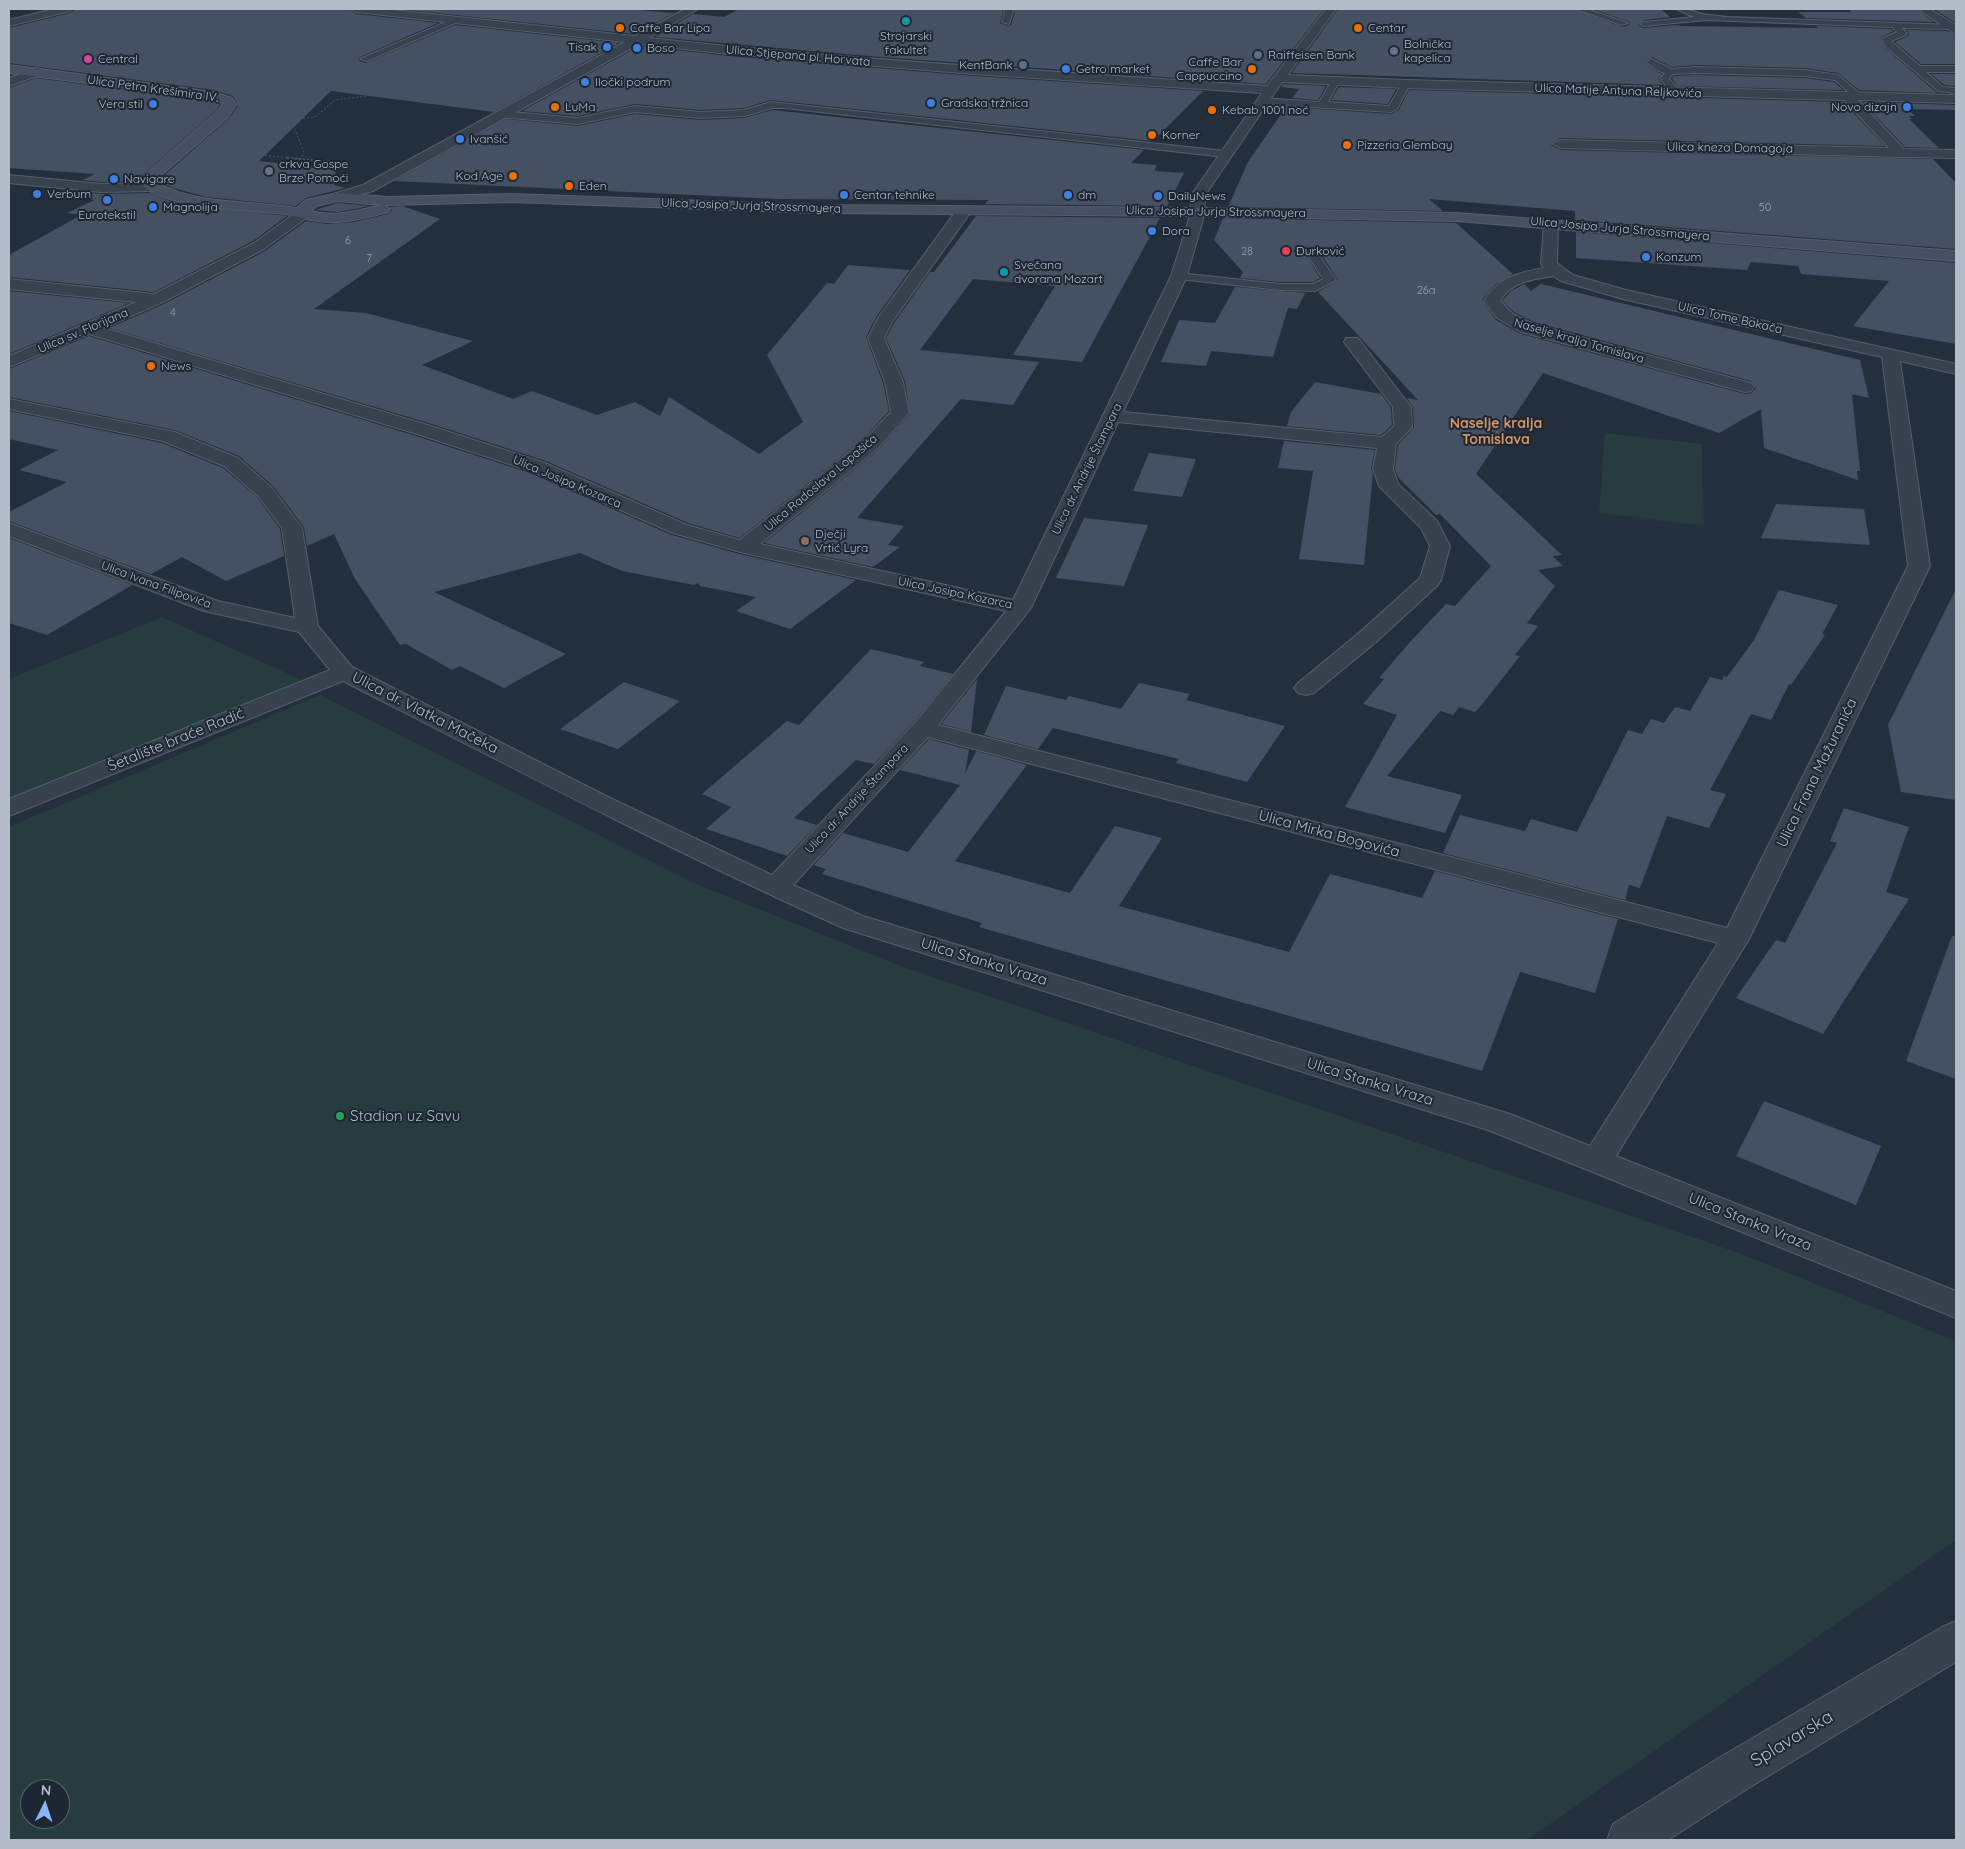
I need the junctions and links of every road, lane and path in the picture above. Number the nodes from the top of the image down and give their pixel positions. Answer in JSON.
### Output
{"nodes":[{"id":1,"x":66,"y":9,"type":"edge"},
{"id":2,"x":356,"y":9,"type":"edge"},
{"id":3,"x":693,"y":9,"type":"edge"},
{"id":4,"x":1007,"y":9,"type":"edge"},
{"id":5,"x":1331,"y":9,"type":"edge"},
{"id":6,"x":1580,"y":9,"type":"edge"},
{"id":7,"x":1680,"y":9,"type":"edge"},
{"id":8,"x":1923,"y":9,"type":"edge"},
{"id":9,"x":1713,"y":18,"type":"junction"},
{"id":10,"x":458,"y":20,"type":"junction"},
{"id":11,"x":1006,"y":22,"type":"dead end"},
{"id":12,"x":9,"y":23,"type":"edge"},
{"id":13,"x":1624,"y":23,"type":"dead end"},
{"id":14,"x":1644,"y":24,"type":"dead end"},
{"id":15,"x":1895,"y":26,"type":"junction"},
{"id":16,"x":1954,"y":29,"type":"edge"},
{"id":17,"x":636,"y":41,"type":"junction"},
{"id":18,"x":364,"y":59,"type":"dead end"},
{"id":19,"x":1652,"y":62,"type":"dead end"},
{"id":20,"x":9,"y":69,"type":"edge"},
{"id":21,"x":1918,"y":69,"type":"junction"},
{"id":22,"x":1956,"y":69,"type":"edge"},
{"id":23,"x":36,"y":72,"type":"junction"},
{"id":24,"x":1671,"y":72,"type":"junction"},
{"id":25,"x":1281,"y":78,"type":"junction"},
{"id":26,"x":9,"y":82,"type":"edge"},
{"id":27,"x":1335,"y":82,"type":"junction"},
{"id":28,"x":1406,"y":84,"type":"junction"},
{"id":29,"x":1270,"y":90,"type":"junction"},
{"id":30,"x":408,"y":91,"type":"dead end"},
{"id":31,"x":1675,"y":92,"type":"junction"},
{"id":32,"x":1955,"y":93,"type":"edge"},
{"id":33,"x":1853,"y":96,"type":"junction"},
{"id":34,"x":1262,"y":101,"type":"junction"},
{"id":35,"x":1321,"y":106,"type":"junction"},
{"id":36,"x":500,"y":114,"type":"junction"},
{"id":37,"x":255,"y":118,"type":"dead end"},
{"id":38,"x":291,"y":120,"type":"junction"},
{"id":39,"x":991,"y":128,"type":"junction"},
{"id":40,"x":1560,"y":144,"type":"dead end"},
{"id":41,"x":1900,"y":153,"type":"junction"},
{"id":42,"x":1225,"y":154,"type":"junction"},
{"id":43,"x":1956,"y":154,"type":"edge"},
{"id":44,"x":301,"y":159,"type":"junction"},
{"id":45,"x":400,"y":168,"type":"junction"},
{"id":46,"x":9,"y":179,"type":"edge"},
{"id":47,"x":152,"y":184,"type":"junction"},
{"id":48,"x":338,"y":197,"type":"junction"},
{"id":49,"x":474,"y":198,"type":"junction"},
{"id":50,"x":364,"y":200,"type":"junction"},
{"id":51,"x":308,"y":208,"type":"junction"},
{"id":52,"x":938,"y":210,"type":"junction"},
{"id":53,"x":963,"y":211,"type":"junction"},
{"id":54,"x":1196,"y":212,"type":"junction"},
{"id":55,"x":357,"y":214,"type":"junction"},
{"id":56,"x":334,"y":218,"type":"junction"},
{"id":57,"x":1551,"y":223,"type":"junction"},
{"id":58,"x":259,"y":246,"type":"junction"},
{"id":59,"x":1956,"y":256,"type":"edge"},
{"id":60,"x":1315,"y":257,"type":"dead end"},
{"id":61,"x":1555,"y":271,"type":"junction"},
{"id":62,"x":1179,"y":276,"type":"junction"},
{"id":63,"x":9,"y":284,"type":"edge"},
{"id":64,"x":157,"y":299,"type":"junction"},
{"id":65,"x":90,"y":329,"type":"junction"},
{"id":66,"x":1352,"y":342,"type":"dead end"},
{"id":67,"x":1890,"y":354,"type":"junction"},
{"id":68,"x":9,"y":362,"type":"edge"},
{"id":69,"x":1956,"y":369,"type":"edge"},
{"id":70,"x":1745,"y":387,"type":"dead end"},
{"id":71,"x":9,"y":404,"type":"edge"},
{"id":72,"x":1112,"y":416,"type":"junction"},
{"id":73,"x":1386,"y":443,"type":"junction"},
{"id":74,"x":9,"y":529,"type":"edge"},
{"id":75,"x":744,"y":547,"type":"junction"},
{"id":76,"x":1020,"y":608,"type":"junction"},
{"id":77,"x":307,"y":627,"type":"junction"},
{"id":78,"x":344,"y":672,"type":"junction"},
{"id":79,"x":1306,"y":688,"type":"dead end"},
{"id":80,"x":923,"y":728,"type":"junction"},
{"id":81,"x":9,"y":808,"type":"edge"},
{"id":82,"x":775,"y":888,"type":"junction"},
{"id":83,"x":1734,"y":939,"type":"junction"},
{"id":84,"x":1598,"y":1160,"type":"junction"},
{"id":85,"x":1956,"y":1305,"type":"edge"},
{"id":86,"x":1956,"y":1640,"type":"edge"},
{"id":87,"x":1629,"y":1840,"type":"edge"}],
"edges":[{"from":1,"to":12,"type":"street"},
{"from":2,"to":10,"type":"street","name":"Ulica Stjepana pl. Horvata"},
{"from":3,"to":17,"type":"street"},
{"from":4,"to":11,"type":"lane"},
{"from":5,"to":25,"type":"street","name":"Ulica dr. Andrije Štampara"},
{"from":6,"to":13,"type":"lane"},
{"from":7,"to":9,"type":"lane"},
{"from":8,"to":16,"type":"street"},
{"from":9,"to":14,"type":"lane"},
{"from":9,"to":15,"type":"lane"},
{"from":10,"to":17,"type":"street","name":"Ulica Stjepana pl. Horvata"},
{"from":10,"to":18,"type":"lane"},
{"from":15,"to":16,"type":"lane"},
{"from":15,"to":21,"type":"lane"},
{"from":17,"to":29,"type":"street","name":"Ulica Stjepana pl. Horvata"},
{"from":17,"to":36,"type":"street"},
{"from":19,"to":24,"type":"lane"},
{"from":20,"to":23,"type":"main road","name":"Ulica Petra Krešimira IV."},
{"from":21,"to":22,"type":"lane"},
{"from":21,"to":32,"type":"lane"},
{"from":23,"to":26,"type":"street"},
{"from":23,"to":47,"type":"main road","name":"Ulica Petra Krešimira IV."},
{"from":24,"to":31,"type":"lane"},
{"from":24,"to":33,"type":"lane"},
{"from":25,"to":27,"type":"street","name":"Ulica Matije Antuna Reljkovića"},
{"from":25,"to":29,"type":"street","name":"Ulica dr. Andrije Štampara"},
{"from":27,"to":28,"type":"street","name":"Ulica Matije Antuna Reljkovića"},
{"from":27,"to":35,"type":"lane"},
{"from":28,"to":31,"type":"street","name":"Ulica Matije Antuna Reljkovića"},
{"from":28,"to":35,"type":"lane"},
{"from":29,"to":34,"type":"street","name":"Ulica dr. Andrije Štampara"},
{"from":30,"to":38,"type":"path"},
{"from":31,"to":33,"type":"street","name":"Ulica Matije Antuna Reljkovića"},
{"from":32,"to":33,"type":"street","name":"Ulica Matije Antuna Reljkovića"},
{"from":33,"to":41,"type":"street"},
{"from":34,"to":35,"type":"lane"},
{"from":34,"to":42,"type":"street","name":"Ulica dr. Andrije Štampara"},
{"from":36,"to":39,"type":"lane"},
{"from":36,"to":45,"type":"street"},
{"from":37,"to":38,"type":"path"},
{"from":38,"to":44,"type":"path"},
{"from":39,"to":42,"type":"lane"},
{"from":39,"to":52,"type":"path"},
{"from":40,"to":41,"type":"street","name":"Ulica kneza Domagoja"},
{"from":41,"to":43,"type":"street","name":"Ulica kneza Domagoja"},
{"from":42,"to":54,"type":"street","name":"Ulica dr. Andrije Štampara"},
{"from":44,"to":45,"type":"path"},
{"from":44,"to":47,"type":"path"},
{"from":45,"to":48,"type":"street"},
{"from":46,"to":47,"type":"street"},
{"from":47,"to":51,"type":"main road"},
{"from":48,"to":50,"type":"main road"},
{"from":48,"to":51,"type":"main road"},
{"from":49,"to":50,"type":"main road"},
{"from":49,"to":52,"type":"main road","name":"Ulica Josipa Jurja Strossmayera"},
{"from":49,"to":55,"type":"main road"},
{"from":50,"to":55,"type":"main road"},
{"from":51,"to":56,"type":"main road"},
{"from":51,"to":58,"type":"street"},
{"from":52,"to":53,"type":"main road","name":"Ulica Josipa Jurja Strossmayera"},
{"from":53,"to":54,"type":"main road","name":"Ulica Josipa Jurja Strossmayera"},
{"from":53,"to":75,"type":"street","name":"Ulica Radoslava Lopašića"},
{"from":54,"to":57,"type":"main road","name":"Ulica Josipa Jurja Strossmayera"},
{"from":54,"to":62,"type":"street","name":"Ulica dr. Andrije Štampara"},
{"from":55,"to":56,"type":"main road"},
{"from":56,"to":58,"type":"street"},
{"from":57,"to":59,"type":"main road","name":"Ulica Josipa Jurja Strossmayera"},
{"from":57,"to":61,"type":"street"},
{"from":58,"to":64,"type":"street","name":"Ulica sv. Florijana"},
{"from":60,"to":62,"type":"lane"},
{"from":61,"to":67,"type":"street","name":"Ulica Tome Bakača"},
{"from":61,"to":70,"type":"street","name":"Naselje kralja Tomislava"},
{"from":62,"to":72,"type":"street","name":"Ulica dr. Andrije Štampara"},
{"from":63,"to":64,"type":"street"},
{"from":64,"to":65,"type":"street","name":"Ulica sv. Florijana"},
{"from":65,"to":68,"type":"street","name":"Ulica sv. Florijana"},
{"from":65,"to":75,"type":"street","name":"Ulica Josipa Kozarca"},
{"from":66,"to":73,"type":"street"},
{"from":67,"to":69,"type":"street","name":"Ulica Tome Bakača"},
{"from":67,"to":83,"type":"street","name":"Ulica Frana Mažuranića"},
{"from":71,"to":77,"type":"street"},
{"from":72,"to":73,"type":"street"},
{"from":72,"to":76,"type":"street","name":"Ulica dr. Andrije Štampara"},
{"from":73,"to":79,"type":"street"},
{"from":74,"to":77,"type":"street","name":"Ulica Ivana Filipovića"},
{"from":75,"to":76,"type":"street","name":"Ulica Josipa Kozarca"},
{"from":76,"to":80,"type":"street","name":"Ulica dr. Andrije Štampara"},
{"from":77,"to":78,"type":"street","name":"Ulica dr. Vlatka Mačeka"},
{"from":78,"to":81,"type":"street","name":"Šetalište braće Radić"},
{"from":78,"to":82,"type":"street","name":"Ulica dr. Vlatka Mačeka"},
{"from":80,"to":82,"type":"street","name":"Ulica dr. Andrije Štampara"},
{"from":80,"to":83,"type":"street","name":"Ulica Mirka Bogovića"},
{"from":82,"to":84,"type":"street","name":"Ulica Stanka Vraza"},
{"from":83,"to":84,"type":"street","name":"Ulica Frana Mažuranića"},
{"from":84,"to":85,"type":"street","name":"Ulica Stanka Vraza"},
{"from":86,"to":87,"type":"street","name":"Splavarska"}]}
